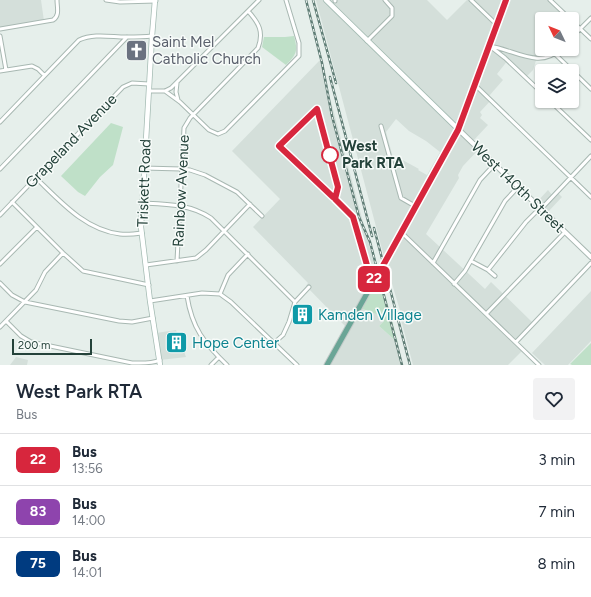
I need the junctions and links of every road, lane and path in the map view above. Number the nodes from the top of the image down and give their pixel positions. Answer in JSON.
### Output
{"nodes":[{"id":1,"x":57,"y":0,"type":"edge"},
{"id":2,"x":106,"y":0,"type":"edge"},
{"id":3,"x":156,"y":0,"type":"edge"},
{"id":4,"x":258,"y":0,"type":"edge"},
{"id":5,"x":286,"y":0,"type":"edge"},
{"id":6,"x":326,"y":0,"type":"edge"},
{"id":7,"x":385,"y":0,"type":"edge"},
{"id":8,"x":471,"y":0,"type":"edge"},
{"id":9,"x":506,"y":0,"type":"edge"},
{"id":10,"x":550,"y":0,"type":"edge"},
{"id":11,"x":248,"y":10,"type":"junction"},
{"id":12,"x":563,"y":12,"type":"edge"},
{"id":13,"x":591,"y":18,"type":"edge"},
{"id":14,"x":497,"y":25,"type":"junction"},
{"id":15,"x":0,"y":29,"type":"edge"},
{"id":16,"x":580,"y":29,"type":"joint"},
{"id":17,"x":0,"y":36,"type":"edge"},
{"id":18,"x":152,"y":36,"type":"junction"},
{"id":19,"x":127,"y":37,"type":"junction"},
{"id":20,"x":591,"y":39,"type":"edge"},
{"id":21,"x":368,"y":41,"type":"junction"},
{"id":22,"x":489,"y":46,"type":"junction"},
{"id":23,"x":550,"y":56,"type":"edge"},
{"id":24,"x":557,"y":56,"type":"edge"},
{"id":25,"x":6,"y":70,"type":"junction"},
{"id":26,"x":0,"y":71,"type":"edge"},
{"id":27,"x":44,"y":75,"type":"junction"},
{"id":28,"x":176,"y":83,"type":"junction"},
{"id":29,"x":149,"y":84,"type":"junction"},
{"id":30,"x":475,"y":85,"type":"junction"},
{"id":31,"x":535,"y":86,"type":"edge"},
{"id":32,"x":591,"y":89,"type":"edge"},
{"id":33,"x":149,"y":91,"type":"junction"},
{"id":34,"x":165,"y":91,"type":"junction"},
{"id":35,"x":178,"y":100,"type":"junction"},
{"id":36,"x":557,"y":108,"type":"edge"},
{"id":37,"x":193,"y":115,"type":"junction"},
{"id":38,"x":0,"y":122,"type":"edge"},
{"id":39,"x":381,"y":126,"type":"dead end"},
{"id":40,"x":458,"y":130,"type":"junction"},
{"id":41,"x":591,"y":140,"type":"edge"},
{"id":42,"x":279,"y":146,"type":"dead end"},
{"id":43,"x":591,"y":156,"type":"edge"},
{"id":44,"x":494,"y":164,"type":"junction"},
{"id":45,"x":144,"y":168,"type":"junction"},
{"id":46,"x":0,"y":169,"type":"edge"},
{"id":47,"x":181,"y":169,"type":"junction"},
{"id":48,"x":571,"y":177,"type":"junction"},
{"id":49,"x":36,"y":178,"type":"junction"},
{"id":50,"x":518,"y":187,"type":"junction"},
{"id":51,"x":591,"y":197,"type":"edge"},
{"id":52,"x":12,"y":202,"type":"junction"},
{"id":53,"x":142,"y":203,"type":"junction"},
{"id":54,"x":250,"y":204,"type":"junction"},
{"id":55,"x":179,"y":205,"type":"junction"},
{"id":56,"x":415,"y":206,"type":"junction"},
{"id":57,"x":540,"y":208,"type":"junction"},
{"id":58,"x":0,"y":215,"type":"edge"},
{"id":59,"x":262,"y":216,"type":"dead end"},
{"id":60,"x":37,"y":227,"type":"junction"},
{"id":61,"x":224,"y":231,"type":"junction"},
{"id":62,"x":401,"y":232,"type":"junction"},
{"id":63,"x":565,"y":232,"type":"junction"},
{"id":64,"x":142,"y":233,"type":"junction"},
{"id":65,"x":63,"y":253,"type":"junction"},
{"id":66,"x":248,"y":254,"type":"junction"},
{"id":67,"x":591,"y":258,"type":"edge"},
{"id":68,"x":177,"y":261,"type":"junction"},
{"id":69,"x":471,"y":261,"type":"junction"},
{"id":70,"x":433,"y":263,"type":"junction"},
{"id":71,"x":591,"y":263,"type":"edge"},
{"id":72,"x":0,"y":264,"type":"edge"},
{"id":73,"x":146,"y":265,"type":"junction"},
{"id":74,"x":488,"y":270,"type":"junction"},
{"id":75,"x":495,"y":276,"type":"dead end"},
{"id":76,"x":375,"y":280,"type":"junction"},
{"id":77,"x":0,"y":283,"type":"edge"},
{"id":78,"x":454,"y":284,"type":"junction"},
{"id":79,"x":149,"y":285,"type":"junction"},
{"id":80,"x":309,"y":287,"type":"dead end"},
{"id":81,"x":220,"y":294,"type":"junction"},
{"id":82,"x":187,"y":296,"type":"junction"},
{"id":83,"x":150,"y":301,"type":"junction"},
{"id":84,"x":25,"y":302,"type":"junction"},
{"id":85,"x":295,"y":302,"type":"junction"},
{"id":86,"x":486,"y":314,"type":"junction"},
{"id":87,"x":153,"y":318,"type":"junction"},
{"id":88,"x":6,"y":321,"type":"junction"},
{"id":89,"x":0,"y":327,"type":"edge"},
{"id":90,"x":516,"y":342,"type":"junction"},
{"id":91,"x":274,"y":343,"type":"junction"},
{"id":92,"x":219,"y":357,"type":"junction"},
{"id":93,"x":160,"y":362,"type":"edge"},
{"id":94,"x":211,"y":365,"type":"edge"},
{"id":95,"x":227,"y":365,"type":"edge"},
{"id":96,"x":297,"y":365,"type":"edge"},
{"id":97,"x":327,"y":365,"type":"edge"},
{"id":98,"x":538,"y":365,"type":"edge"}],
"edges":[{"from":1,"to":15,"type":"street"},
{"from":2,"to":3,"type":"street"},
{"from":3,"to":18,"type":"main road","name":"Triskett Road"},
{"from":4,"to":11,"type":"street"},
{"from":5,"to":37,"type":"street"},
{"from":6,"to":21,"type":"main road","name":"West 140th Street"},
{"from":7,"to":21,"type":"street"},
{"from":8,"to":14,"type":"street"},
{"from":9,"to":14,"type":"main road"},
{"from":10,"to":12,"type":"street"},
{"from":11,"to":28,"type":"street"},
{"from":11,"to":37,"type":"street","name":"Rainbow Avenue"},
{"from":13,"to":16,"type":"street"},
{"from":14,"to":22,"type":"main road"},
{"from":16,"to":20,"type":"street"},
{"from":17,"to":25,"type":"street"},
{"from":18,"to":19,"type":"street"},
{"from":18,"to":29,"type":"main road","name":"Triskett Road"},
{"from":19,"to":27,"type":"street"},
{"from":19,"to":46,"type":"street"},
{"from":21,"to":40,"type":"main road","name":"West 140th Street"},
{"from":22,"to":23,"type":"street"},
{"from":22,"to":30,"type":"main road"},
{"from":22,"to":31,"type":"street"},
{"from":24,"to":32,"type":"street"},
{"from":25,"to":26,"type":"street"},
{"from":25,"to":27,"type":"street"},
{"from":27,"to":38,"type":"street"},
{"from":28,"to":34,"type":"street"},
{"from":28,"to":35,"type":"street"},
{"from":29,"to":33,"type":"main road","name":"Triskett Road"},
{"from":29,"to":49,"type":"street","name":"Grapeland Avenue"},
{"from":30,"to":40,"type":"main road"},
{"from":30,"to":48,"type":"street"},
{"from":33,"to":34,"type":"street"},
{"from":33,"to":45,"type":"main road","name":"Triskett Road"},
{"from":34,"to":35,"type":"street"},
{"from":35,"to":37,"type":"street"},
{"from":36,"to":41,"type":"street"},
{"from":37,"to":47,"type":"street","name":"Rainbow Avenue"},
{"from":39,"to":56,"type":"street"},
{"from":40,"to":44,"type":"street","name":"West 140th Street"},
{"from":40,"to":56,"type":"main road"},
{"from":42,"to":76,"type":"street"},
{"from":43,"to":48,"type":"street"},
{"from":44,"to":50,"type":"street","name":"West 140th Street"},
{"from":44,"to":70,"type":"street"},
{"from":45,"to":47,"type":"street"},
{"from":45,"to":53,"type":"main road","name":"Triskett Road"},
{"from":47,"to":54,"type":"street"},
{"from":47,"to":55,"type":"street","name":"Rainbow Avenue"},
{"from":48,"to":51,"type":"street"},
{"from":48,"to":57,"type":"street"},
{"from":49,"to":52,"type":"street","name":"Grapeland Avenue"},
{"from":49,"to":64,"type":"street"},
{"from":50,"to":57,"type":"street","name":"West 140th Street"},
{"from":50,"to":69,"type":"street"},
{"from":52,"to":58,"type":"street","name":"Grapeland Avenue"},
{"from":52,"to":60,"type":"street"},
{"from":53,"to":55,"type":"street"},
{"from":53,"to":64,"type":"main road","name":"Triskett Road"},
{"from":54,"to":59,"type":"street"},
{"from":54,"to":61,"type":"street"},
{"from":55,"to":61,"type":"street"},
{"from":55,"to":68,"type":"street","name":"Rainbow Avenue"},
{"from":56,"to":62,"type":"main road"},
{"from":57,"to":63,"type":"street","name":"West 140th Street"},
{"from":57,"to":74,"type":"street"},
{"from":60,"to":65,"type":"street"},
{"from":60,"to":72,"type":"street"},
{"from":61,"to":66,"type":"street"},
{"from":61,"to":68,"type":"street"},
{"from":62,"to":70,"type":"street"},
{"from":62,"to":76,"type":"main road"},
{"from":63,"to":67,"type":"street","name":"West 140th Street"},
{"from":63,"to":86,"type":"street"},
{"from":64,"to":73,"type":"main road","name":"Triskett Road"},
{"from":65,"to":79,"type":"street"},
{"from":65,"to":84,"type":"street"},
{"from":66,"to":81,"type":"street"},
{"from":66,"to":85,"type":"street"},
{"from":68,"to":73,"type":"street"},
{"from":69,"to":74,"type":"street"},
{"from":69,"to":78,"type":"street"},
{"from":70,"to":78,"type":"street"},
{"from":71,"to":90,"type":"street"},
{"from":73,"to":79,"type":"main road","name":"Triskett Road"},
{"from":74,"to":75,"type":"street"},
{"from":76,"to":97,"type":"main road"},
{"from":77,"to":84,"type":"street"},
{"from":78,"to":86,"type":"street"},
{"from":79,"to":83,"type":"main road","name":"Triskett Road"},
{"from":80,"to":85,"type":"street"},
{"from":81,"to":82,"type":"street"},
{"from":81,"to":91,"type":"street"},
{"from":82,"to":83,"type":"street"},
{"from":82,"to":92,"type":"street"},
{"from":83,"to":87,"type":"main road","name":"Triskett Road"},
{"from":84,"to":87,"type":"street"},
{"from":84,"to":88,"type":"street"},
{"from":85,"to":91,"type":"street"},
{"from":86,"to":90,"type":"street"},
{"from":87,"to":93,"type":"main road","name":"Triskett Road"},
{"from":88,"to":89,"type":"street"},
{"from":88,"to":93,"type":"street"},
{"from":90,"to":98,"type":"street"},
{"from":91,"to":96,"type":"street"},
{"from":92,"to":94,"type":"street"},
{"from":92,"to":95,"type":"street"}]}
